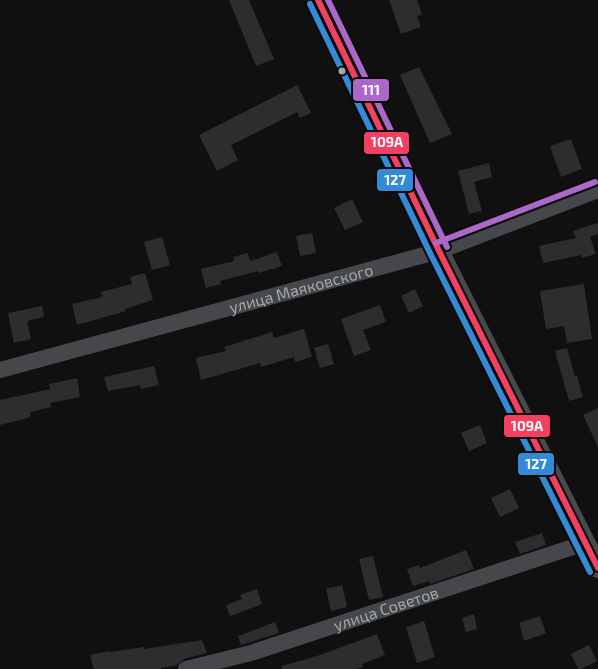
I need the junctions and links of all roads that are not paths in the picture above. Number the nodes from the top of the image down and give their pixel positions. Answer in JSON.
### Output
{"nodes":[{"id":1,"x":318,"y":0,"type":"edge"},
{"id":2,"x":598,"y":190,"type":"edge"},
{"id":3,"x":439,"y":251,"type":"junction"},
{"id":4,"x":0,"y":370,"type":"edge"},
{"id":5,"x":585,"y":544,"type":"junction"},
{"id":6,"x":598,"y":568,"type":"edge"},
{"id":7,"x":186,"y":669,"type":"edge"}],
"edges":[{"from":1,"to":3,"type":"main road"},
{"from":2,"to":3,"type":"street","name":"улица Маяковского"},
{"from":3,"to":4,"type":"street","name":"улица Маяковского"},
{"from":3,"to":5,"type":"main road"},
{"from":5,"to":6,"type":"main road"},
{"from":5,"to":7,"type":"street","name":"улица Советов"}]}
